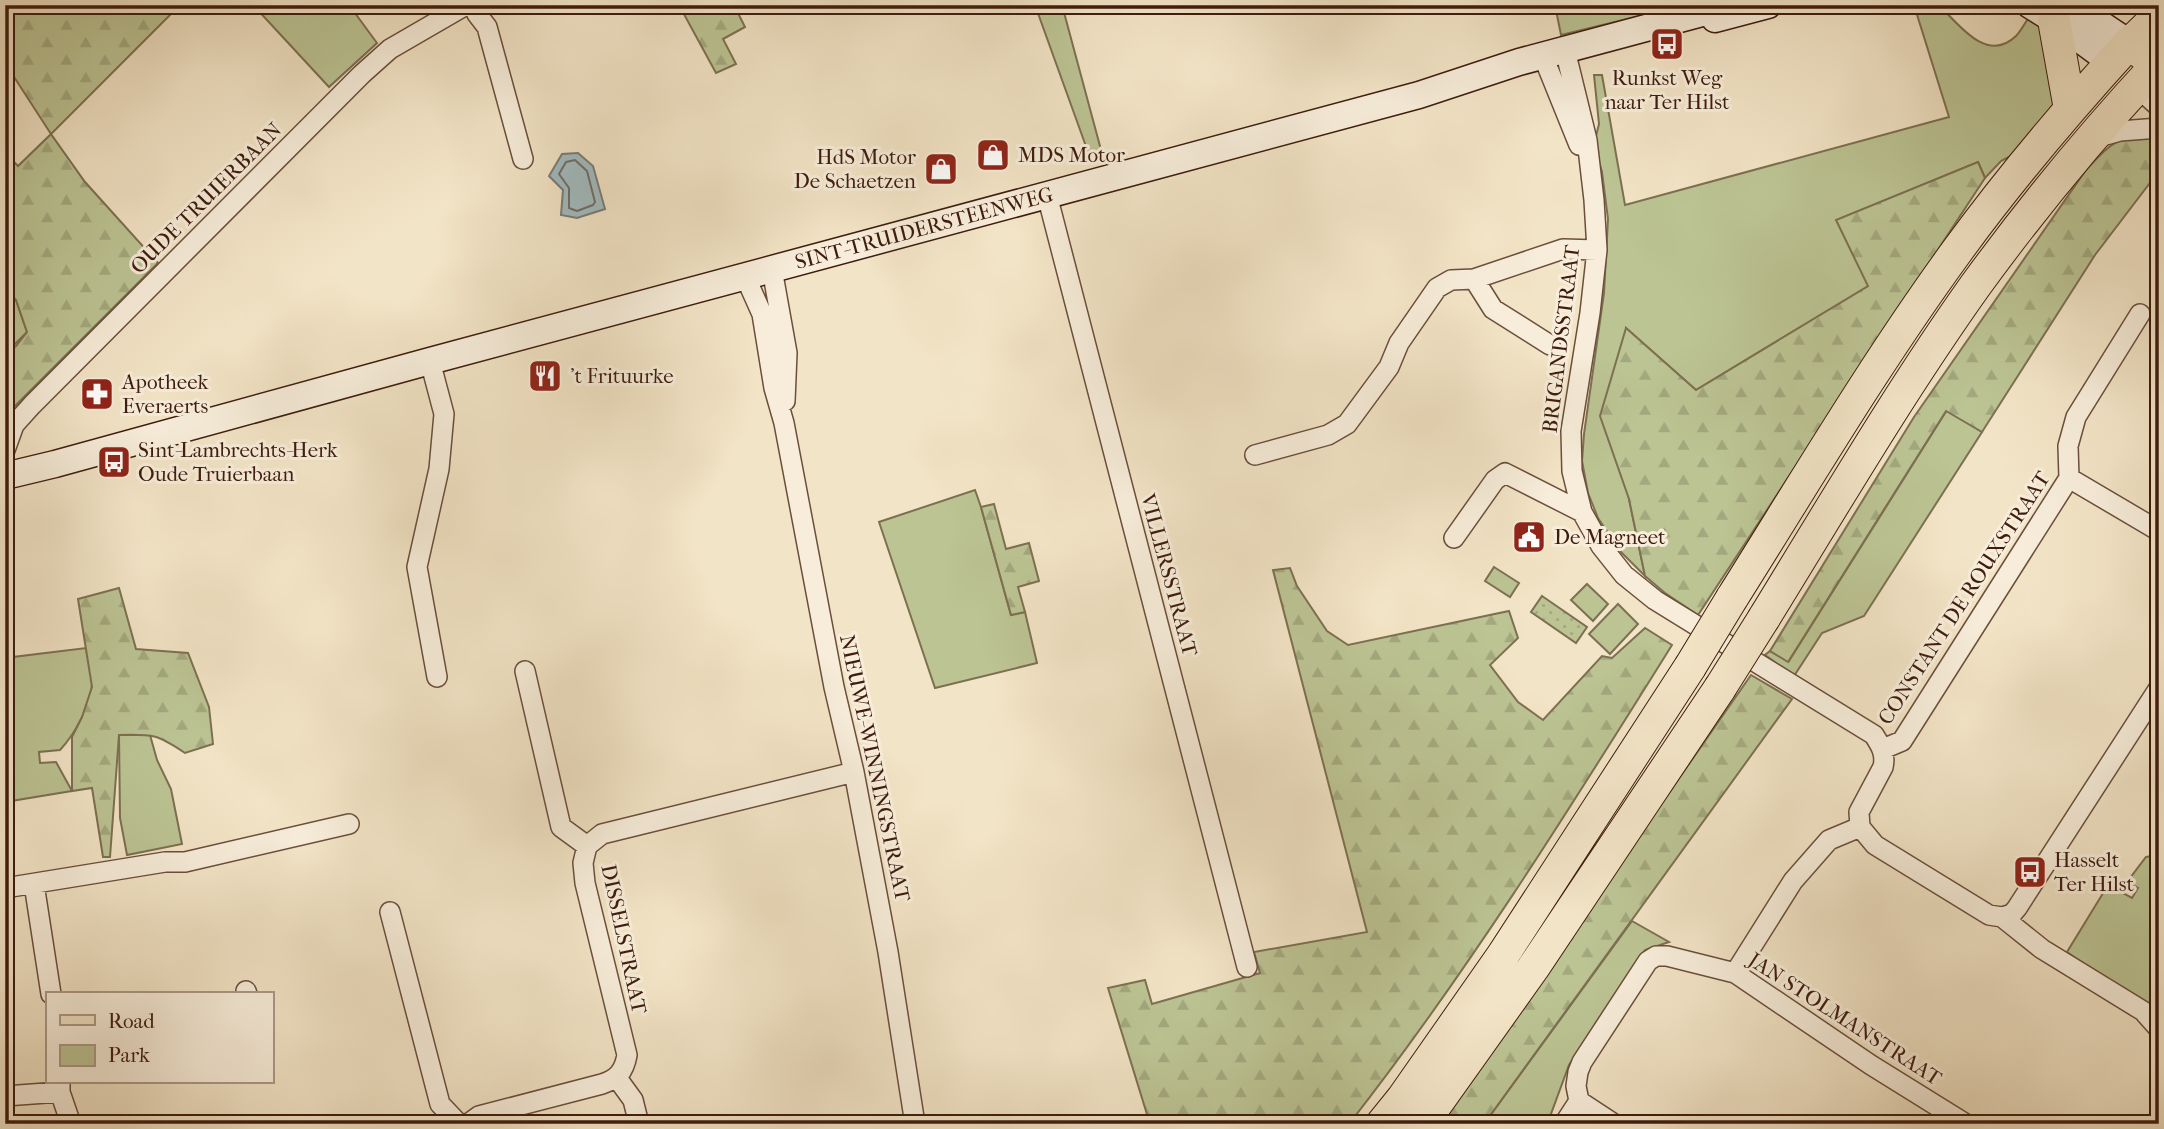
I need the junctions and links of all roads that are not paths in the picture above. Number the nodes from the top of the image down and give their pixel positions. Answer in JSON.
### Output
{"nodes":[{"id":1,"x":466,"y":5,"type":"edge"},
{"id":2,"x":474,"y":5,"type":"edge"},
{"id":3,"x":1732,"y":5,"type":"edge"},
{"id":4,"x":1768,"y":5,"type":"edge"},
{"id":5,"x":2065,"y":8,"type":"edge"},
{"id":6,"x":2159,"y":14,"type":"edge"},
{"id":7,"x":2120,"y":52,"type":"junction"},
{"id":8,"x":1556,"y":60,"type":"junction"},
{"id":9,"x":2154,"y":78,"type":"edge"},
{"id":10,"x":2070,"y":109,"type":"junction"},
{"id":11,"x":2159,"y":128,"type":"edge"},
{"id":12,"x":2091,"y":139,"type":"junction"},
{"id":13,"x":523,"y":159,"type":"dead end"},
{"id":14,"x":1047,"y":195,"type":"junction"},
{"id":15,"x":1597,"y":250,"type":"junction"},
{"id":16,"x":772,"y":269,"type":"junction"},
{"id":17,"x":745,"y":276,"type":"junction"},
{"id":18,"x":1474,"y":279,"type":"junction"},
{"id":19,"x":2140,"y":314,"type":"dead end"},
{"id":20,"x":1550,"y":345,"type":"dead end"},
{"id":21,"x":430,"y":361,"type":"junction"},
{"id":22,"x":784,"y":423,"type":"junction"},
{"id":23,"x":5,"y":450,"type":"edge"},
{"id":24,"x":1255,"y":456,"type":"dead end"},
{"id":25,"x":5,"y":470,"type":"edge"},
{"id":26,"x":5,"y":476,"type":"edge"},
{"id":27,"x":2069,"y":478,"type":"junction"},
{"id":28,"x":1582,"y":512,"type":"junction"},
{"id":29,"x":2159,"y":531,"type":"edge"},
{"id":30,"x":1454,"y":538,"type":"dead end"},
{"id":31,"x":525,"y":671,"type":"dead end"},
{"id":32,"x":437,"y":677,"type":"dead end"},
{"id":33,"x":1787,"y":681,"type":"joint"},
{"id":34,"x":2159,"y":688,"type":"edge"},
{"id":35,"x":1883,"y":749,"type":"junction"},
{"id":36,"x":854,"y":772,"type":"junction"},
{"id":37,"x":349,"y":824,"type":"dead end"},
{"id":38,"x":1860,"y":827,"type":"junction"},
{"id":39,"x":587,"y":846,"type":"junction"},
{"id":40,"x":34,"y":884,"type":"junction"},
{"id":41,"x":5,"y":888,"type":"edge"},
{"id":42,"x":390,"y":912,"type":"dead end"},
{"id":43,"x":2002,"y":917,"type":"junction"},
{"id":44,"x":1247,"y":967,"type":"dead end"},
{"id":45,"x":1735,"y":973,"type":"junction"},
{"id":46,"x":51,"y":992,"type":"edge"},
{"id":47,"x":2159,"y":1029,"type":"edge"},
{"id":48,"x":617,"y":1078,"type":"junction"},
{"id":49,"x":60,"y":1087,"type":"edge"},
{"id":50,"x":5,"y":1096,"type":"edge"},
{"id":51,"x":1579,"y":1101,"type":"junction"},
{"id":52,"x":71,"y":1124,"type":"edge"},
{"id":53,"x":459,"y":1124,"type":"edge"},
{"id":54,"x":468,"y":1124,"type":"edge"},
{"id":55,"x":639,"y":1124,"type":"edge"},
{"id":56,"x":915,"y":1124,"type":"edge"},
{"id":57,"x":1382,"y":1124,"type":"edge"},
{"id":58,"x":1422,"y":1124,"type":"edge"},
{"id":59,"x":1564,"y":1124,"type":"edge"},
{"id":60,"x":1614,"y":1124,"type":"edge"},
{"id":61,"x":1966,"y":1124,"type":"edge"}],
"edges":[{"from":1,"to":23,"type":"street","name":"OUDE TRUIERBAAN"},
{"from":2,"to":13,"type":"street"},
{"from":3,"to":8,"type":"main road","name":"SINT-TRUIDERSTEENWEG"},
{"from":4,"to":8,"type":"main road","name":"SINT-TRUIDERSTEENWEG"},
{"from":5,"to":7,"type":"main road"},
{"from":5,"to":10,"type":"highway"},
{"from":6,"to":7,"type":"main road"},
{"from":7,"to":9,"type":"highway"},
{"from":7,"to":10,"type":"highway"},
{"from":8,"to":14,"type":"main road","name":"SINT-TRUIDERSTEENWEG"},
{"from":8,"to":15,"type":"street","name":"BRIGANDSSTRAAT"},
{"from":9,"to":12,"type":"highway"},
{"from":10,"to":57,"type":"highway","bridge":true},
{"from":11,"to":12,"type":"street"},
{"from":12,"to":58,"type":"highway","bridge":true},
{"from":14,"to":16,"type":"main road","name":"SINT-TRUIDERSTEENWEG"},
{"from":14,"to":44,"type":"street","name":"VILLERSSTRAAT"},
{"from":15,"to":18,"type":"street"},
{"from":15,"to":28,"type":"street","name":"BRIGANDSSTRAAT"},
{"from":16,"to":17,"type":"main road","name":"SINT-TRUIDERSTEENWEG"},
{"from":16,"to":22,"type":"street","name":"NIEUWE-WINNINGSTRAAT"},
{"from":17,"to":21,"type":"main road","name":"SINT-TRUIDERSTEENWEG"},
{"from":17,"to":22,"type":"street","name":"NIEUWE-WINNINGSTRAAT"},
{"from":18,"to":20,"type":"street"},
{"from":18,"to":24,"type":"street"},
{"from":19,"to":27,"type":"street","name":"CONSTANT DE ROUXSTRAAT"},
{"from":21,"to":26,"type":"main road","name":"SINT-TRUIDERSTEENWEG"},
{"from":21,"to":32,"type":"street"},
{"from":22,"to":36,"type":"street","name":"NIEUWE-WINNINGSTRAAT"},
{"from":25,"to":26,"type":"street"},
{"from":27,"to":29,"type":"street"},
{"from":27,"to":35,"type":"street","name":"CONSTANT DE ROUXSTRAAT"},
{"from":28,"to":30,"type":"street"},
{"from":28,"to":33,"type":"street","name":"BRIGANDSSTRAAT"},
{"from":31,"to":39,"type":"street"},
{"from":33,"to":35,"type":"street","name":"CONSTANT DE ROUXSTRAAT"},
{"from":34,"to":43,"type":"street"},
{"from":35,"to":38,"type":"street","name":"CONSTANT DE ROUXSTRAAT"},
{"from":36,"to":39,"type":"street","name":"DISSELSTRAAT"},
{"from":36,"to":56,"type":"street","name":"NIEUWE-WINNINGSTRAAT"},
{"from":37,"to":40,"type":"street"},
{"from":38,"to":43,"type":"street"},
{"from":38,"to":45,"type":"street"},
{"from":39,"to":48,"type":"street","name":"DISSELSTRAAT"},
{"from":40,"to":41,"type":"street"},
{"from":40,"to":46,"type":"street"},
{"from":42,"to":53,"type":"street"},
{"from":43,"to":47,"type":"street"},
{"from":45,"to":51,"type":"street","name":"JAN STOLMANSTRAAT"},
{"from":45,"to":61,"type":"street","name":"JAN STOLMANSTRAAT"},
{"from":48,"to":54,"type":"street"},
{"from":48,"to":55,"type":"street"},
{"from":49,"to":50,"type":"street"},
{"from":49,"to":52,"type":"street"},
{"from":51,"to":59,"type":"street"},
{"from":51,"to":60,"type":"street"}]}
